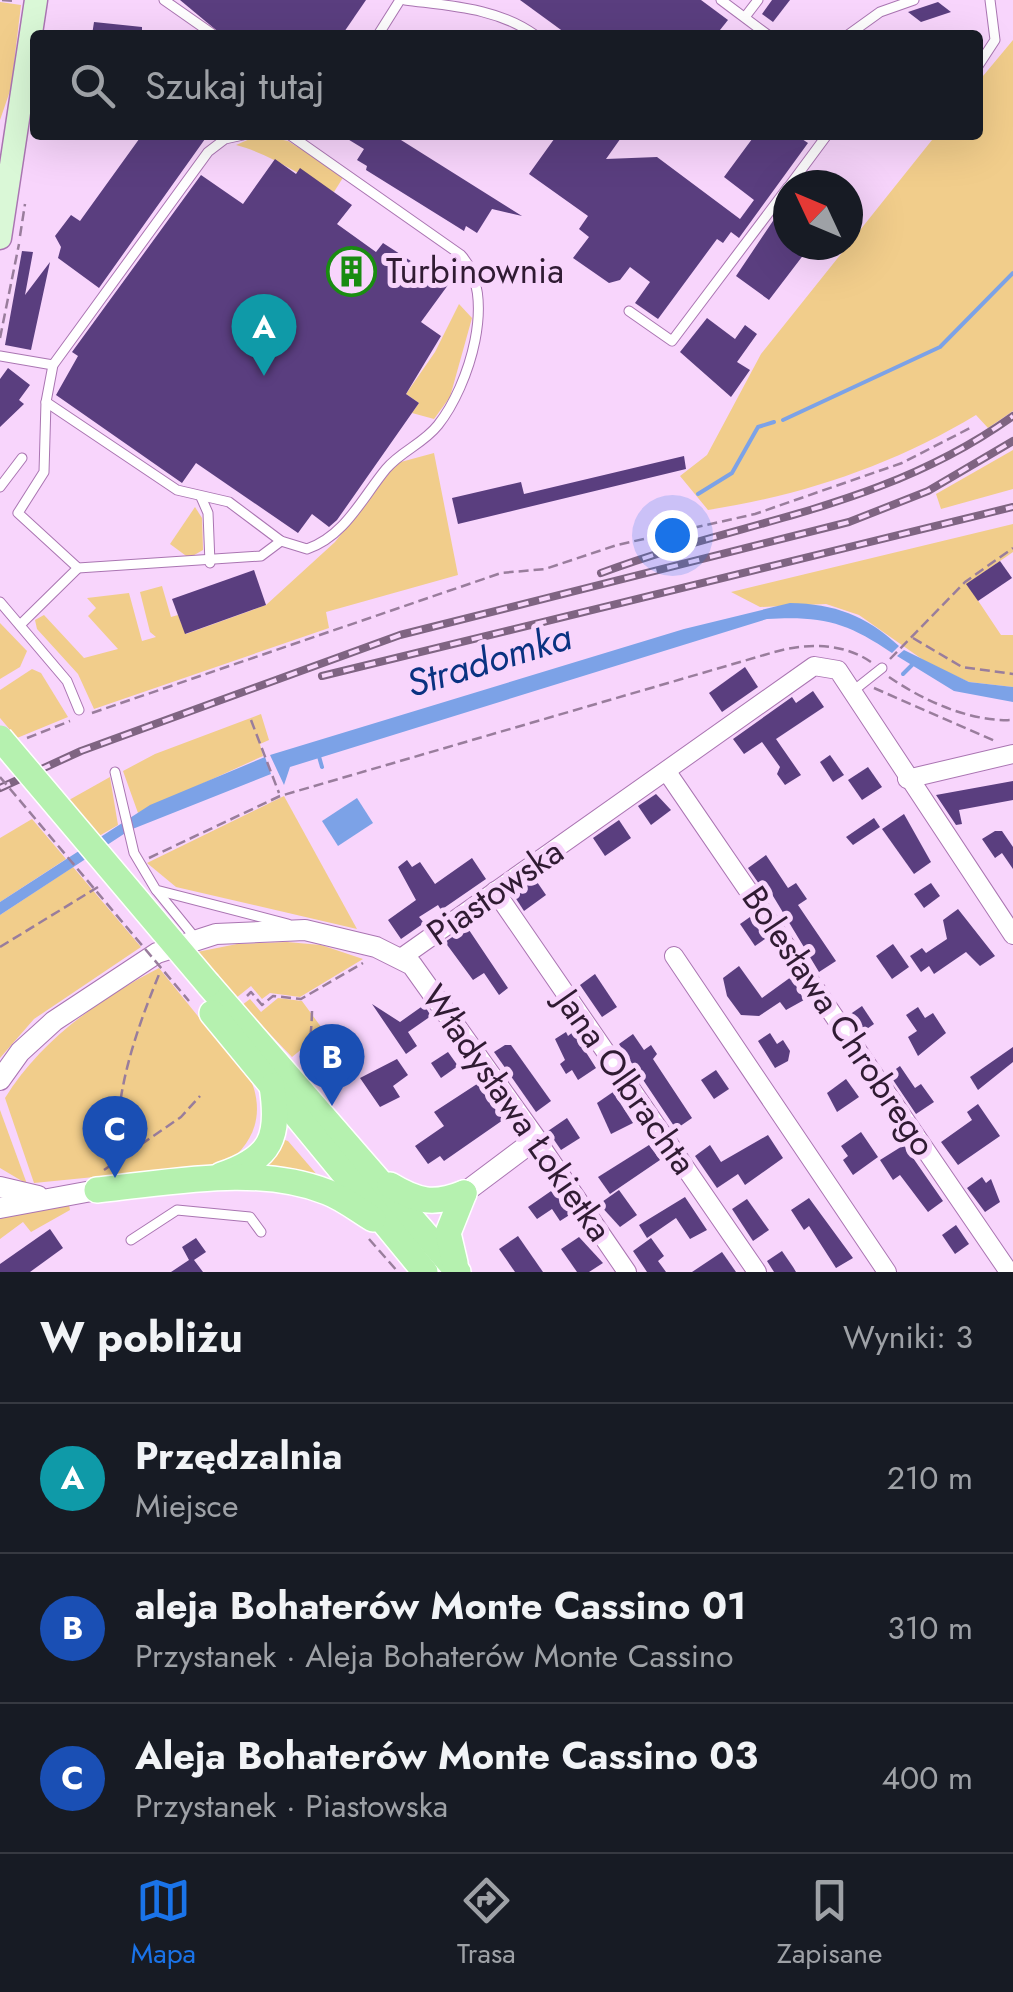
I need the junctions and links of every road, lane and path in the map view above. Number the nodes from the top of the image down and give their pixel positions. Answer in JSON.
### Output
{"nodes":[{"id":1,"x":2,"y":0,"type":"edge"},
{"id":2,"x":164,"y":0,"type":"edge"},
{"id":3,"x":403,"y":0,"type":"edge"},
{"id":4,"x":722,"y":0,"type":"edge"},
{"id":5,"x":758,"y":0,"type":"edge"},
{"id":6,"x":914,"y":0,"type":"edge"},
{"id":7,"x":990,"y":0,"type":"edge"},
{"id":8,"x":30,"y":1,"type":"edge"},
{"id":9,"x":745,"y":17,"type":"junction"},
{"id":10,"x":207,"y":30,"type":"edge"},
{"id":11,"x":382,"y":30,"type":"edge"},
{"id":12,"x":528,"y":30,"type":"edge"},
{"id":13,"x":762,"y":30,"type":"edge"},
{"id":14,"x":855,"y":30,"type":"edge"},
{"id":15,"x":983,"y":59,"type":"edge"},
{"id":16,"x":30,"y":91,"type":"edge"},
{"id":17,"x":225,"y":140,"type":"edge"},
{"id":18,"x":297,"y":140,"type":"edge"},
{"id":19,"x":823,"y":140,"type":"edge"},
{"id":20,"x":801,"y":170,"type":"edge"},
{"id":21,"x":773,"y":207,"type":"edge"},
{"id":22,"x":0,"y":238,"type":"edge"},
{"id":23,"x":16,"y":258,"type":"dead end"},
{"id":24,"x":629,"y":311,"type":"dead end"},
{"id":25,"x":0,"y":338,"type":"edge"},
{"id":26,"x":0,"y":356,"type":"edge"},
{"id":27,"x":53,"y":365,"type":"junction"},
{"id":28,"x":46,"y":402,"type":"junction"},
{"id":29,"x":972,"y":427,"type":"dead end"},
{"id":30,"x":22,"y":458,"type":"dead end"},
{"id":31,"x":0,"y":487,"type":"edge"},
{"id":32,"x":200,"y":497,"type":"junction"},
{"id":33,"x":282,"y":540,"type":"junction"},
{"id":34,"x":1013,"y":548,"type":"edge"},
{"id":35,"x":210,"y":563,"type":"junction"},
{"id":36,"x":78,"y":568,"type":"junction"},
{"id":37,"x":0,"y":602,"type":"edge"},
{"id":38,"x":20,"y":624,"type":"junction"},
{"id":39,"x":912,"y":638,"type":"junction"},
{"id":40,"x":881,"y":669,"type":"junction"},
{"id":41,"x":1013,"y":674,"type":"edge"},
{"id":42,"x":853,"y":694,"type":"junction"},
{"id":43,"x":79,"y":710,"type":"dead end"},
{"id":44,"x":251,"y":720,"type":"dead end"},
{"id":45,"x":1013,"y":720,"type":"edge"},
{"id":46,"x":10,"y":739,"type":"edge"},
{"id":47,"x":988,"y":750,"type":"dead end"},
{"id":48,"x":1013,"y":754,"type":"edge"},
{"id":49,"x":0,"y":762,"type":"edge"},
{"id":50,"x":116,"y":772,"type":"dead end"},
{"id":51,"x":667,"y":772,"type":"junction"},
{"id":52,"x":0,"y":778,"type":"edge"},
{"id":53,"x":907,"y":779,"type":"junction"},
{"id":54,"x":280,"y":796,"type":"junction"},
{"id":55,"x":150,"y":858,"type":"dead end"},
{"id":56,"x":102,"y":885,"type":"dead end"},
{"id":57,"x":156,"y":890,"type":"junction"},
{"id":58,"x":495,"y":891,"type":"junction"},
{"id":59,"x":305,"y":930,"type":"junction"},
{"id":60,"x":1013,"y":936,"type":"edge"},
{"id":61,"x":196,"y":939,"type":"junction"},
{"id":62,"x":0,"y":948,"type":"edge"},
{"id":63,"x":674,"y":956,"type":"dead end"},
{"id":64,"x":370,"y":958,"type":"dead end"},
{"id":65,"x":401,"y":958,"type":"junction"},
{"id":66,"x":163,"y":964,"type":"dead end"},
{"id":67,"x":198,"y":993,"type":"junction"},
{"id":68,"x":248,"y":995,"type":"dead end"},
{"id":69,"x":312,"y":1012,"type":"dead end"},
{"id":70,"x":0,"y":1080,"type":"edge"},
{"id":71,"x":272,"y":1086,"type":"junction"},
{"id":72,"x":200,"y":1096,"type":"dead end"},
{"id":73,"x":331,"y":1099,"type":"dead end"},
{"id":74,"x":536,"y":1139,"type":"junction"},
{"id":75,"x":118,"y":1159,"type":"junction"},
{"id":76,"x":0,"y":1173,"type":"edge"},
{"id":77,"x":374,"y":1176,"type":"junction"},
{"id":78,"x":212,"y":1178,"type":"junction"},
{"id":79,"x":98,"y":1185,"type":"junction"},
{"id":80,"x":0,"y":1187,"type":"edge"},
{"id":81,"x":32,"y":1193,"type":"junction"},
{"id":82,"x":464,"y":1193,"type":"junction"},
{"id":83,"x":0,"y":1208,"type":"edge"},
{"id":84,"x":386,"y":1227,"type":"junction"},
{"id":85,"x":261,"y":1232,"type":"dead end"},
{"id":86,"x":131,"y":1240,"type":"dead end"},
{"id":87,"x":390,"y":1264,"type":"dead end"},
{"id":88,"x":398,"y":1272,"type":"edge"},
{"id":89,"x":425,"y":1272,"type":"edge"},
{"id":90,"x":459,"y":1272,"type":"edge"},
{"id":91,"x":628,"y":1272,"type":"edge"},
{"id":92,"x":757,"y":1272,"type":"edge"},
{"id":93,"x":886,"y":1272,"type":"edge"},
{"id":94,"x":1009,"y":1272,"type":"edge"}],
"edges":[{"from":1,"to":8,"type":"path"},
{"from":2,"to":10,"type":"lane"},
{"from":3,"to":11,"type":"lane"},
{"from":3,"to":12,"type":"lane"},
{"from":4,"to":9,"type":"lane"},
{"from":5,"to":9,"type":"lane"},
{"from":6,"to":14,"type":"lane"},
{"from":7,"to":15,"type":"lane"},
{"from":8,"to":16,"type":"main road"},
{"from":9,"to":13,"type":"lane"},
{"from":16,"to":22,"type":"main road"},
{"from":17,"to":27,"type":"lane"},
{"from":18,"to":33,"type":"lane"},
{"from":19,"to":20,"type":"lane"},
{"from":21,"to":24,"type":"lane"},
{"from":23,"to":25,"type":"path"},
{"from":26,"to":27,"type":"lane"},
{"from":27,"to":28,"type":"lane"},
{"from":28,"to":32,"type":"lane"},
{"from":28,"to":36,"type":"lane"},
{"from":29,"to":46,"type":"path"},
{"from":30,"to":31,"type":"lane"},
{"from":32,"to":33,"type":"lane"},
{"from":32,"to":35,"type":"lane"},
{"from":33,"to":35,"type":"lane"},
{"from":34,"to":39,"type":"path"},
{"from":35,"to":36,"type":"lane"},
{"from":36,"to":38,"type":"lane"},
{"from":37,"to":38,"type":"lane"},
{"from":38,"to":43,"type":"lane"},
{"from":39,"to":40,"type":"path"},
{"from":39,"to":41,"type":"path"},
{"from":40,"to":42,"type":"lane"},
{"from":40,"to":45,"type":"path"},
{"from":40,"to":54,"type":"path"},
{"from":42,"to":47,"type":"path"},
{"from":42,"to":51,"type":"street","name":"Piastowska"},
{"from":42,"to":53,"type":"street"},
{"from":44,"to":54,"type":"path"},
{"from":46,"to":67,"type":"main road","bridge":true},
{"from":48,"to":53,"type":"street"},
{"from":49,"to":67,"type":"main road"},
{"from":50,"to":57,"type":"lane"},
{"from":51,"to":58,"type":"street","name":"Piastowska"},
{"from":51,"to":94,"type":"street","name":"Bolesława Chrobrego"},
{"from":52,"to":67,"type":"path","bridge":true},
{"from":53,"to":60,"type":"street"},
{"from":54,"to":55,"type":"path"},
{"from":56,"to":62,"type":"path"},
{"from":57,"to":59,"type":"lane"},
{"from":57,"to":61,"type":"lane"},
{"from":58,"to":65,"type":"street","name":"Piastowska"},
{"from":58,"to":92,"type":"street","name":"Jana Olbrachta"},
{"from":59,"to":61,"type":"street","name":"Piastowska"},
{"from":59,"to":65,"type":"street","name":"Piastowska"},
{"from":61,"to":70,"type":"street","name":"Piastowska"},
{"from":63,"to":93,"type":"street"},
{"from":64,"to":68,"type":"path"},
{"from":65,"to":74,"type":"street","name":"Władysława Łokietka"},
{"from":66,"to":75,"type":"path"},
{"from":67,"to":71,"type":"main road"},
{"from":67,"to":77,"type":"main road"},
{"from":69,"to":73,"type":"path"},
{"from":71,"to":78,"type":"main road"},
{"from":71,"to":84,"type":"main road"},
{"from":72,"to":75,"type":"path"},
{"from":74,"to":82,"type":"street"},
{"from":74,"to":91,"type":"street","name":"Władysława Łokietka"},
{"from":75,"to":79,"type":"path"},
{"from":76,"to":81,"type":"street"},
{"from":77,"to":82,"type":"main road"},
{"from":77,"to":90,"type":"main road"},
{"from":78,"to":79,"type":"main road"},
{"from":78,"to":84,"type":"main road"},
{"from":79,"to":81,"type":"street"},
{"from":80,"to":81,"type":"street"},
{"from":81,"to":83,"type":"street"},
{"from":82,"to":90,"type":"main road"},
{"from":84,"to":89,"type":"main road"},
{"from":85,"to":86,"type":"lane"},
{"from":87,"to":88,"type":"path"}]}
